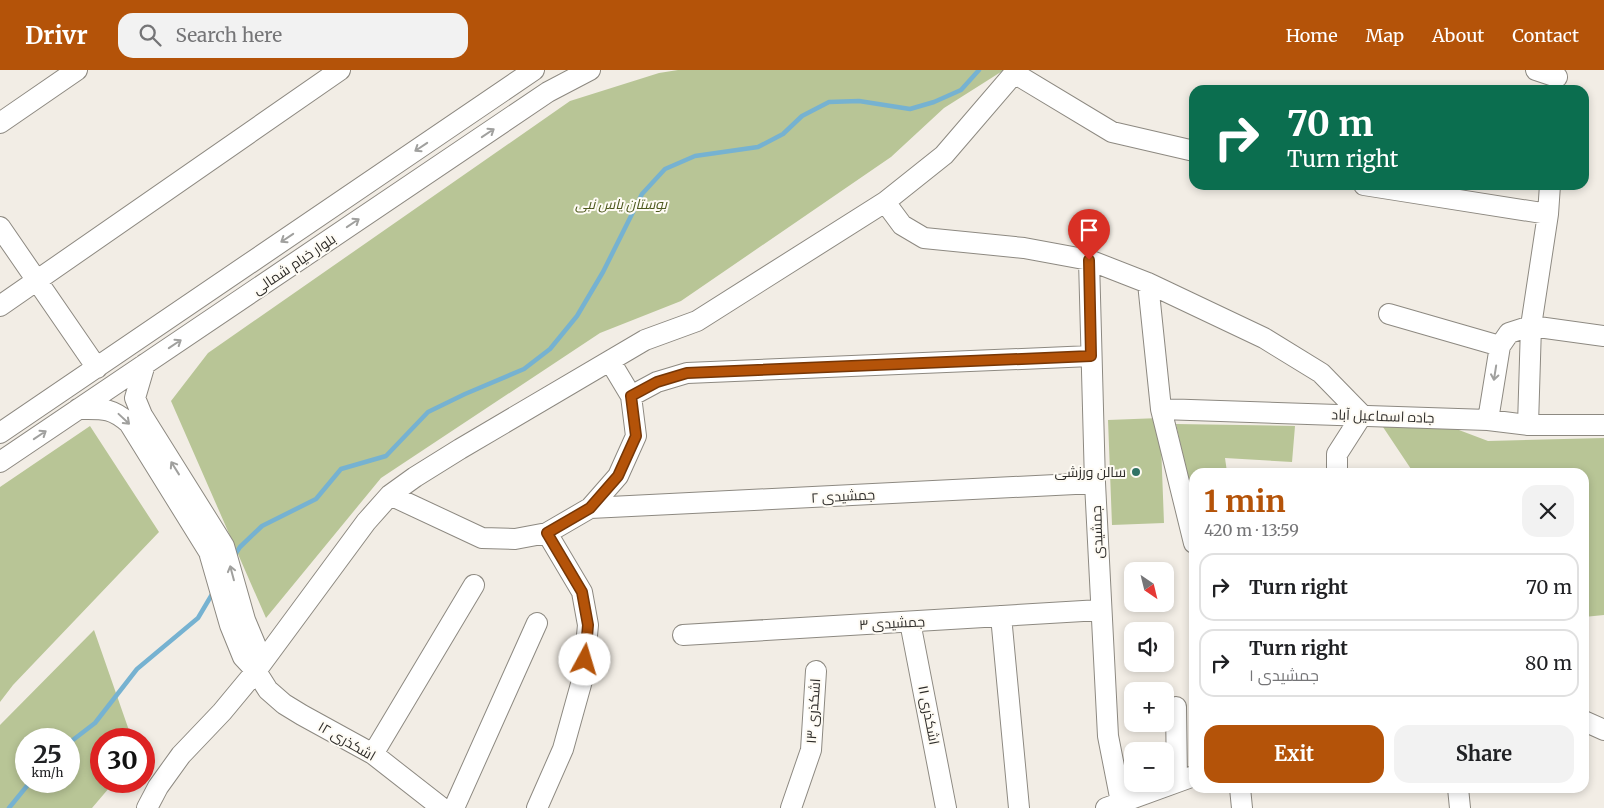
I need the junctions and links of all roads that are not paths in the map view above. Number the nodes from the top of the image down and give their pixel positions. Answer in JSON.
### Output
{"nodes":[{"id":1,"x":77,"y":70,"type":"edge"},
{"id":2,"x":340,"y":70,"type":"edge"},
{"id":3,"x":534,"y":70,"type":"edge"},
{"id":4,"x":590,"y":70,"type":"edge"},
{"id":5,"x":1536,"y":70,"type":"edge"},
{"id":6,"x":1015,"y":72,"type":"edge"},
{"id":7,"x":1557,"y":79,"type":"edge"},
{"id":8,"x":0,"y":123,"type":"edge"},
{"id":9,"x":1189,"y":150,"type":"edge"},
{"id":10,"x":377,"y":177,"type":"junction"},
{"id":11,"x":1396,"y":190,"type":"edge"},
{"id":12,"x":1550,"y":190,"type":"edge"},
{"id":13,"x":390,"y":198,"type":"junction"},
{"id":14,"x":885,"y":202,"type":"junction"},
{"id":15,"x":1548,"y":214,"type":"junction"},
{"id":16,"x":0,"y":227,"type":"edge"},
{"id":17,"x":1089,"y":260,"type":"junction"},
{"id":18,"x":36,"y":281,"type":"junction"},
{"id":19,"x":1148,"y":283,"type":"junction"},
{"id":20,"x":0,"y":306,"type":"edge"},
{"id":21,"x":1389,"y":314,"type":"dead end"},
{"id":22,"x":1531,"y":326,"type":"junction"},
{"id":23,"x":1604,"y":336,"type":"edge"},
{"id":24,"x":1500,"y":346,"type":"junction"},
{"id":25,"x":1091,"y":356,"type":"junction"},
{"id":26,"x":610,"y":361,"type":"junction"},
{"id":27,"x":144,"y":364,"type":"junction"},
{"id":28,"x":97,"y":368,"type":"junction"},
{"id":29,"x":631,"y":396,"type":"junction"},
{"id":30,"x":78,"y":409,"type":"junction"},
{"id":31,"x":1161,"y":409,"type":"junction"},
{"id":32,"x":1362,"y":415,"type":"junction"},
{"id":33,"x":1488,"y":420,"type":"junction"},
{"id":34,"x":1528,"y":425,"type":"junction"},
{"id":35,"x":1604,"y":425,"type":"edge"},
{"id":36,"x":0,"y":433,"type":"edge"},
{"id":37,"x":0,"y":462,"type":"edge"},
{"id":38,"x":1337,"y":468,"type":"edge"},
{"id":39,"x":1095,"y":483,"type":"junction"},
{"id":40,"x":390,"y":495,"type":"junction"},
{"id":41,"x":590,"y":508,"type":"junction"},
{"id":42,"x":195,"y":513,"type":"junction"},
{"id":43,"x":1189,"y":523,"type":"edge"},
{"id":44,"x":547,"y":533,"type":"junction"},
{"id":45,"x":474,"y":585,"type":"dead end"},
{"id":46,"x":1100,"y":610,"type":"junction"},
{"id":47,"x":1001,"y":616,"type":"junction"},
{"id":48,"x":910,"y":622,"type":"junction"},
{"id":49,"x":537,"y":623,"type":"dead end"},
{"id":50,"x":683,"y":635,"type":"dead end"},
{"id":51,"x":256,"y":671,"type":"junction"},
{"id":52,"x":816,"y":672,"type":"dead end"},
{"id":53,"x":1176,"y":707,"type":"dead end"},
{"id":54,"x":1589,"y":722,"type":"edge"},
{"id":55,"x":1604,"y":730,"type":"edge"},
{"id":56,"x":373,"y":754,"type":"junction"},
{"id":57,"x":1185,"y":779,"type":"edge"},
{"id":58,"x":1240,"y":793,"type":"edge"},
{"id":59,"x":1458,"y":793,"type":"edge"},
{"id":60,"x":1113,"y":805,"type":"edge"},
{"id":61,"x":147,"y":808,"type":"edge"},
{"id":62,"x":442,"y":808,"type":"edge"},
{"id":63,"x":454,"y":808,"type":"edge"},
{"id":64,"x":537,"y":808,"type":"edge"},
{"id":65,"x":791,"y":808,"type":"edge"},
{"id":66,"x":946,"y":808,"type":"edge"},
{"id":67,"x":1019,"y":808,"type":"edge"},
{"id":68,"x":1242,"y":808,"type":"edge"},
{"id":69,"x":1460,"y":808,"type":"edge"}],
"edges":[{"from":1,"to":8,"type":"street"},
{"from":2,"to":18,"type":"street"},
{"from":3,"to":10,"type":"street","name":"بلوار خیام شمالی","one_way":true},
{"from":13,"to":4,"type":"street","name":"بلوار خیام شمالی","one_way":true},
{"from":5,"to":7,"type":"street"},
{"from":6,"to":9,"type":"street"},
{"from":6,"to":14,"type":"street"},
{"from":10,"to":13,"type":"street"},
{"from":10,"to":28,"type":"street","name":"بلوار خیام شمالی","one_way":true},
{"from":11,"to":15,"type":"street"},
{"from":12,"to":15,"type":"street"},
{"from":27,"to":13,"type":"street","name":"بلوار خیام شمالی","one_way":true},
{"from":14,"to":17,"type":"street"},
{"from":14,"to":26,"type":"street"},
{"from":15,"to":22,"type":"street"},
{"from":16,"to":18,"type":"street"},
{"from":17,"to":19,"type":"street"},
{"from":17,"to":25,"type":"street","name":"جمشیدی"},
{"from":18,"to":20,"type":"street"},
{"from":18,"to":28,"type":"street"},
{"from":19,"to":31,"type":"street"},
{"from":19,"to":32,"type":"street"},
{"from":21,"to":24,"type":"street"},
{"from":22,"to":23,"type":"street"},
{"from":22,"to":24,"type":"street"},
{"from":22,"to":34,"type":"street"},
{"from":24,"to":33,"type":"street","one_way":true},
{"from":25,"to":29,"type":"street"},
{"from":25,"to":39,"type":"street","name":"جمشیدی"},
{"from":26,"to":29,"type":"street"},
{"from":26,"to":40,"type":"street"},
{"from":27,"to":30,"type":"street","name":"بلوار خیام شمالی"},
{"from":42,"to":27,"type":"street","one_way":true},
{"from":28,"to":36,"type":"street","name":"بلوار خیام شمالی"},
{"from":29,"to":41,"type":"street"},
{"from":37,"to":30,"type":"street","name":"بلوار خیام شمالی","one_way":true},
{"from":30,"to":42,"type":"street","one_way":true},
{"from":31,"to":32,"type":"street","name":"جاده اسماعیل آباد"},
{"from":31,"to":43,"type":"street"},
{"from":32,"to":33,"type":"street","name":"جاده اسماعیل آباد"},
{"from":32,"to":38,"type":"street"},
{"from":33,"to":34,"type":"street","name":"جاده اسماعیل آباد"},
{"from":34,"to":35,"type":"street","name":"جاده اسماعیل آباد"},
{"from":39,"to":41,"type":"street","name":"جمشیدی ۲"},
{"from":39,"to":46,"type":"street","name":"جمشیدی"},
{"from":40,"to":44,"type":"street"},
{"from":40,"to":51,"type":"street"},
{"from":41,"to":44,"type":"street"},
{"from":42,"to":51,"type":"street"},
{"from":44,"to":64,"type":"street"},
{"from":45,"to":56,"type":"street"},
{"from":46,"to":47,"type":"street","name":"جمشیدی ۳"},
{"from":46,"to":60,"type":"street","name":"جمشیدی"},
{"from":47,"to":48,"type":"street","name":"جمشیدی ۳"},
{"from":47,"to":67,"type":"street"},
{"from":48,"to":50,"type":"street","name":"جمشیدی ۳"},
{"from":48,"to":66,"type":"street","name":"اشکذری ۱۱"},
{"from":49,"to":63,"type":"street"},
{"from":51,"to":56,"type":"street","name":"اشکذری ۱۲"},
{"from":51,"to":61,"type":"street"},
{"from":52,"to":65,"type":"street","name":"اشکذری ۱۳"},
{"from":53,"to":57,"type":"street"},
{"from":54,"to":55,"type":"street"},
{"from":56,"to":62,"type":"street","name":"اشکذری ۱۲"},
{"from":57,"to":60,"type":"street"},
{"from":58,"to":68,"type":"street"},
{"from":59,"to":69,"type":"street"}]}
